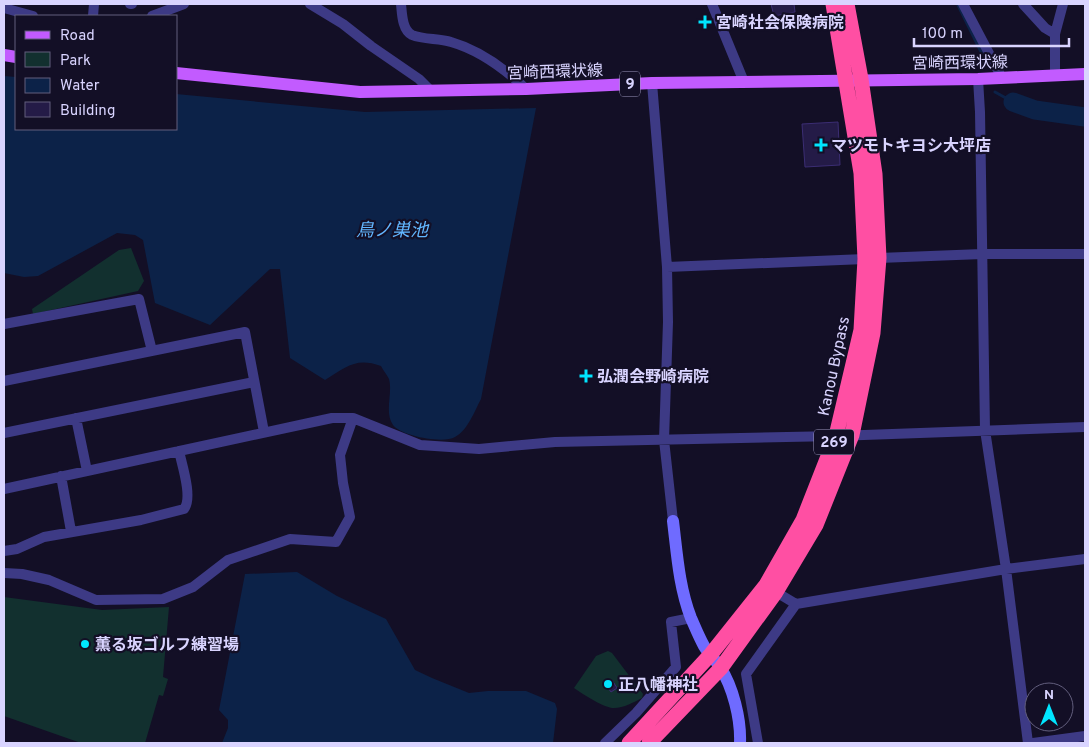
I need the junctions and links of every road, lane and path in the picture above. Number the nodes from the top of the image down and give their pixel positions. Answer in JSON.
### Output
{"nodes":[{"id":1,"x":184,"y":4,"type":"edge"},
{"id":2,"x":310,"y":4,"type":"edge"},
{"id":3,"x":401,"y":4,"type":"edge"},
{"id":4,"x":712,"y":4,"type":"edge"},
{"id":5,"x":833,"y":4,"type":"edge"},
{"id":6,"x":847,"y":4,"type":"edge"},
{"id":7,"x":963,"y":4,"type":"edge"},
{"id":8,"x":1023,"y":4,"type":"edge"},
{"id":9,"x":1063,"y":4,"type":"edge"},
{"id":10,"x":4,"y":8,"type":"edge"},
{"id":11,"x":29,"y":15,"type":"edge"},
{"id":12,"x":155,"y":15,"type":"edge"},
{"id":13,"x":1055,"y":34,"type":"junction"},
{"id":14,"x":178,"y":73,"type":"edge"},
{"id":15,"x":1085,"y":74,"type":"edge"},
{"id":16,"x":1054,"y":75,"type":"junction"},
{"id":17,"x":978,"y":78,"type":"junction"},
{"id":18,"x":1002,"y":78,"type":"junction"},
{"id":19,"x":854,"y":79,"type":"junction"},
{"id":20,"x":744,"y":82,"type":"junction"},
{"id":21,"x":652,"y":83,"type":"junction"},
{"id":22,"x":526,"y":89,"type":"junction"},
{"id":23,"x":431,"y":91,"type":"junction"},
{"id":24,"x":982,"y":254,"type":"junction"},
{"id":25,"x":1085,"y":254,"type":"edge"},
{"id":26,"x":872,"y":259,"type":"junction"},
{"id":27,"x":667,"y":267,"type":"junction"},
{"id":28,"x":4,"y":324,"type":"edge"},
{"id":29,"x":152,"y":351,"type":"junction"},
{"id":30,"x":4,"y":381,"type":"edge"},
{"id":31,"x":254,"y":382,"type":"junction"},
{"id":32,"x":76,"y":418,"type":"junction"},
{"id":33,"x":352,"y":418,"type":"junction"},
{"id":34,"x":1085,"y":427,"type":"edge"},
{"id":35,"x":985,"y":430,"type":"junction"},
{"id":36,"x":264,"y":432,"type":"junction"},
{"id":37,"x":4,"y":433,"type":"edge"},
{"id":38,"x":852,"y":435,"type":"junction"},
{"id":39,"x":836,"y":436,"type":"junction"},
{"id":40,"x":664,"y":440,"type":"junction"},
{"id":41,"x":179,"y":451,"type":"junction"},
{"id":42,"x":86,"y":471,"type":"junction"},
{"id":43,"x":61,"y":476,"type":"junction"},
{"id":44,"x":4,"y":489,"type":"edge"},
{"id":45,"x":673,"y":521,"type":"joint"},
{"id":46,"x":71,"y":531,"type":"junction"},
{"id":47,"x":4,"y":551,"type":"edge"},
{"id":48,"x":1085,"y":559,"type":"edge"},
{"id":49,"x":1006,"y":569,"type":"junction"},
{"id":50,"x":4,"y":573,"type":"edge"},
{"id":51,"x":776,"y":592,"type":"junction"},
{"id":52,"x":796,"y":604,"type":"junction"},
{"id":53,"x":691,"y":618,"type":"junction"},
{"id":54,"x":711,"y":654,"type":"junction"},
{"id":55,"x":721,"y":668,"type":"junction"},
{"id":56,"x":1085,"y":736,"type":"edge"},
{"id":57,"x":605,"y":743,"type":"edge"},
{"id":58,"x":629,"y":743,"type":"edge"},
{"id":59,"x":649,"y":743,"type":"edge"},
{"id":60,"x":740,"y":743,"type":"edge"},
{"id":61,"x":758,"y":743,"type":"edge"},
{"id":62,"x":1028,"y":743,"type":"edge"},
{"id":63,"x":1033,"y":743,"type":"edge"}],
"edges":[{"from":1,"to":12,"type":"street"},
{"from":2,"to":23,"type":"street"},
{"from":3,"to":22,"type":"street"},
{"from":4,"to":20,"type":"street"},
{"from":5,"to":19,"type":"highway","number":"269"},
{"from":6,"to":19,"type":"highway","number":"269"},
{"from":7,"to":18,"type":"street"},
{"from":8,"to":13,"type":"street"},
{"from":9,"to":13,"type":"street"},
{"from":10,"to":11,"type":"street"},
{"from":13,"to":16,"type":"street"},
{"from":14,"to":23,"type":"main road","name":"宮崎西環状線","number":"9"},
{"from":15,"to":16,"type":"main road","name":"宮崎西環状線","number":"9"},
{"from":16,"to":18,"type":"main road","name":"宮崎西環状線","number":"9"},
{"from":17,"to":18,"type":"main road","name":"宮崎西環状線","number":"9"},
{"from":17,"to":19,"type":"main road","name":"宮崎西環状線","number":"9"},
{"from":17,"to":24,"type":"street"},
{"from":19,"to":20,"type":"main road","name":"宮崎西環状線","number":"9"},
{"from":19,"to":26,"type":"highway","name":"Kanou Bypass","number":"269"},
{"from":20,"to":21,"type":"main road","name":"宮崎西環状線","number":"9"},
{"from":21,"to":22,"type":"main road","name":"宮崎西環状線","number":"9"},
{"from":21,"to":27,"type":"street"},
{"from":22,"to":23,"type":"main road","name":"宮崎西環状線","number":"9"},
{"from":24,"to":25,"type":"street"},
{"from":24,"to":26,"type":"street"},
{"from":24,"to":35,"type":"street"},
{"from":26,"to":27,"type":"street"},
{"from":26,"to":38,"type":"highway","name":"Kanou Bypass","number":"269"},
{"from":26,"to":39,"type":"highway","name":"Kanou Bypass","number":"269"},
{"from":27,"to":40,"type":"street"},
{"from":28,"to":29,"type":"street"},
{"from":29,"to":30,"type":"street"},
{"from":29,"to":31,"type":"street"},
{"from":31,"to":32,"type":"street"},
{"from":31,"to":36,"type":"street"},
{"from":32,"to":37,"type":"street"},
{"from":32,"to":42,"type":"street"},
{"from":33,"to":36,"type":"street"},
{"from":33,"to":40,"type":"street"},
{"from":33,"to":50,"type":"street"},
{"from":34,"to":35,"type":"street"},
{"from":35,"to":38,"type":"street"},
{"from":35,"to":49,"type":"street"},
{"from":36,"to":41,"type":"street"},
{"from":38,"to":39,"type":"street"},
{"from":38,"to":51,"type":"highway","name":"Kanou Bypass","number":"269"},
{"from":39,"to":40,"type":"street"},
{"from":39,"to":54,"type":"highway","name":"Kanou Bypass","number":"269"},
{"from":40,"to":45,"type":"street"},
{"from":41,"to":42,"type":"street"},
{"from":41,"to":46,"type":"street"},
{"from":42,"to":43,"type":"street"},
{"from":43,"to":44,"type":"street"},
{"from":43,"to":46,"type":"street"},
{"from":45,"to":53,"type":"street"},
{"from":46,"to":47,"type":"street"},
{"from":48,"to":49,"type":"street"},
{"from":49,"to":52,"type":"street"},
{"from":49,"to":62,"type":"street"},
{"from":51,"to":52,"type":"street"},
{"from":51,"to":55,"type":"highway","name":"Kanou Bypass","number":"269"},
{"from":52,"to":61,"type":"street"},
{"from":53,"to":54,"type":"street"},
{"from":53,"to":57,"type":"street"},
{"from":54,"to":55,"type":"street"},
{"from":54,"to":58,"type":"highway","name":"Kanou Bypass","number":"269"},
{"from":55,"to":59,"type":"highway","name":"Kanou Bypass","number":"269"},
{"from":55,"to":60,"type":"street"},
{"from":56,"to":63,"type":"street"}]}
